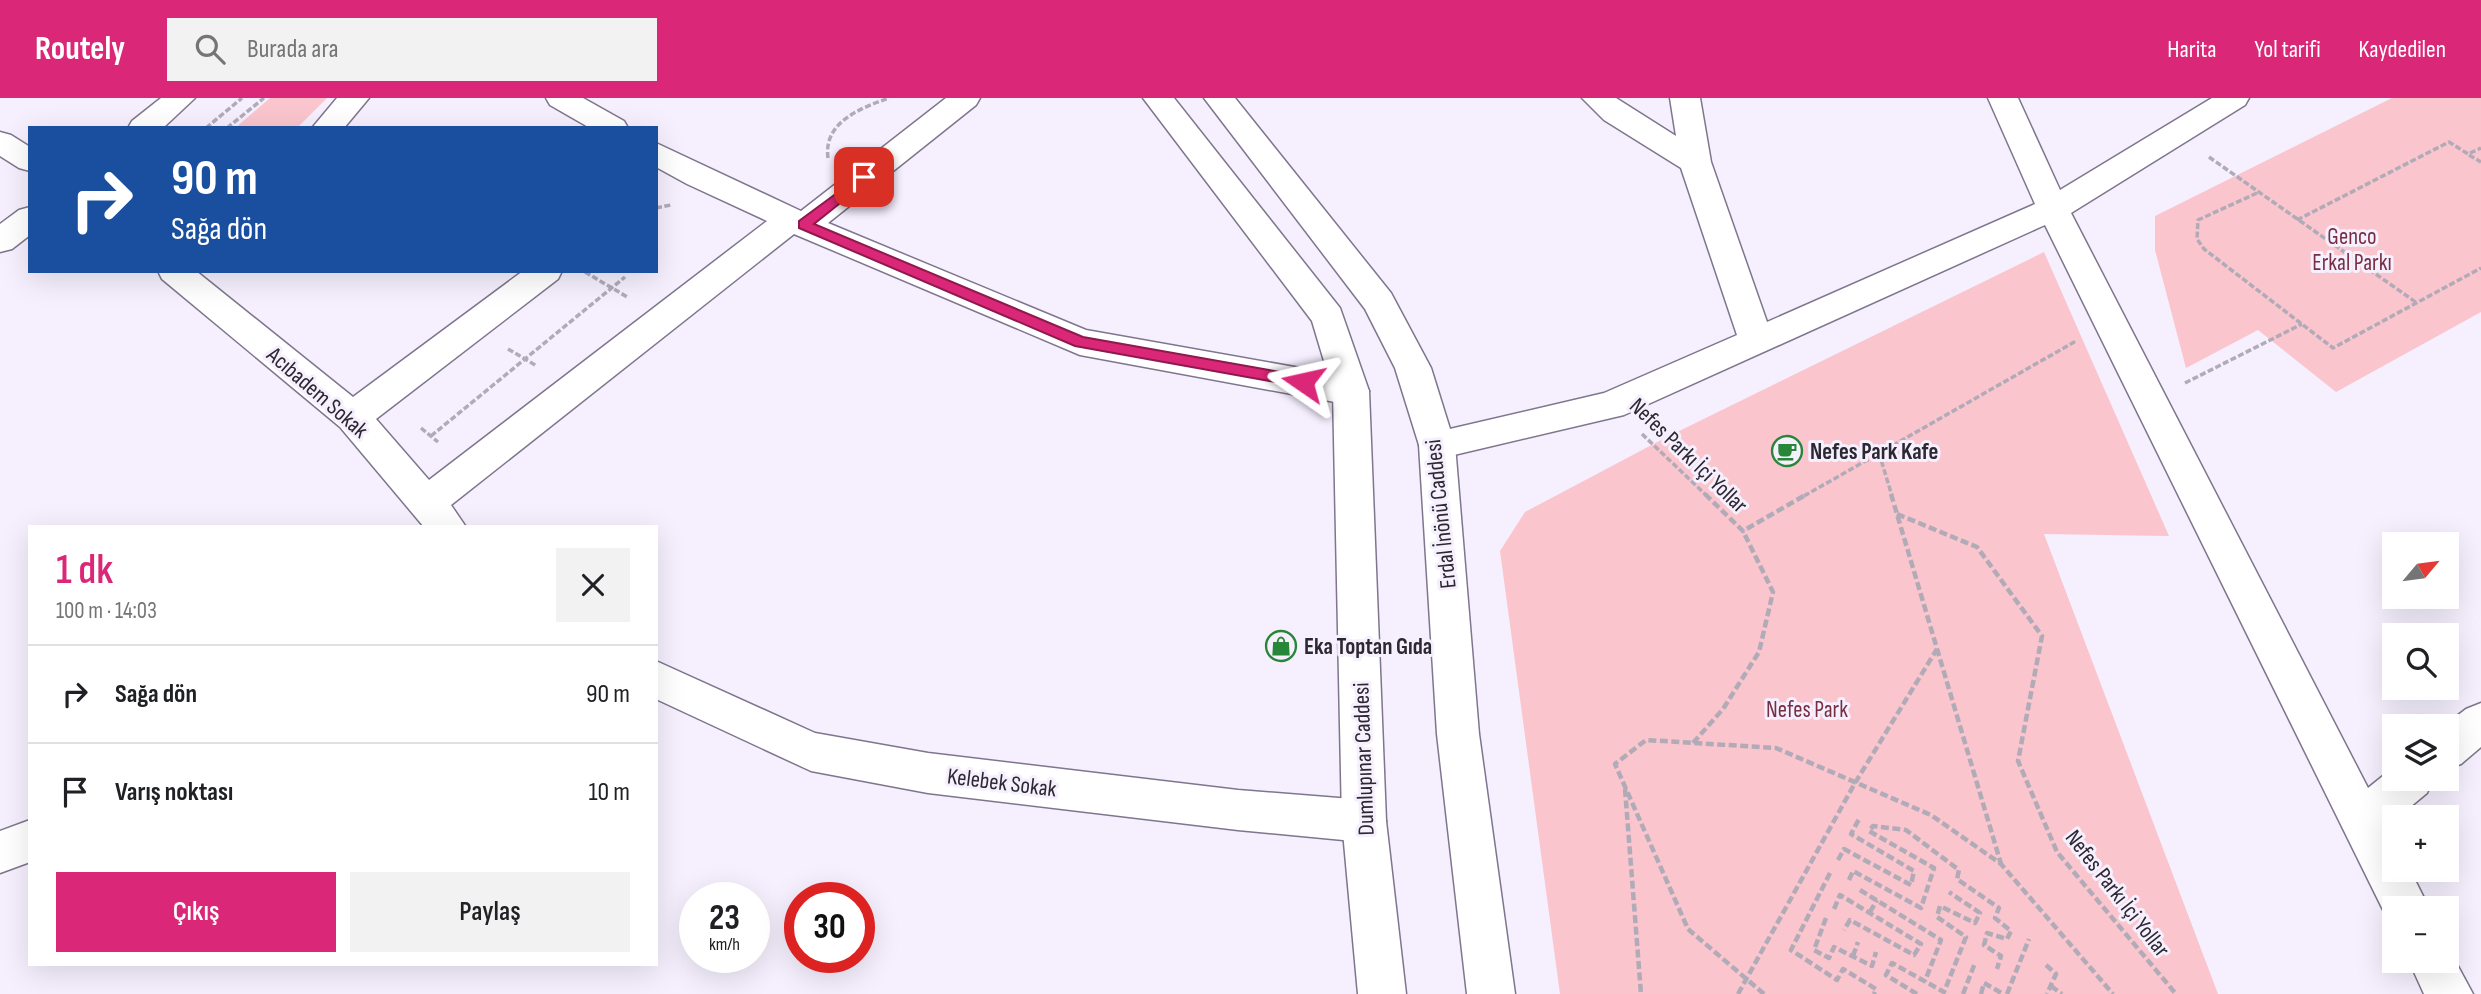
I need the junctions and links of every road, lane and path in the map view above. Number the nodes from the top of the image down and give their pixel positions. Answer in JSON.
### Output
{"nodes":[{"id":1,"x":180,"y":98,"type":"edge"},
{"id":2,"x":242,"y":98,"type":"edge"},
{"id":3,"x":264,"y":98,"type":"edge"},
{"id":4,"x":354,"y":98,"type":"edge"},
{"id":5,"x":561,"y":98,"type":"edge"},
{"id":6,"x":889,"y":98,"type":"edge"},
{"id":7,"x":965,"y":98,"type":"edge"},
{"id":8,"x":1158,"y":98,"type":"edge"},
{"id":9,"x":1219,"y":98,"type":"edge"},
{"id":10,"x":1597,"y":98,"type":"edge"},
{"id":11,"x":1685,"y":98,"type":"edge"},
{"id":12,"x":2003,"y":98,"type":"edge"},
{"id":13,"x":2234,"y":98,"type":"edge"},
{"id":14,"x":146,"y":126,"type":"edge"},
{"id":15,"x":208,"y":126,"type":"edge"},
{"id":16,"x":229,"y":126,"type":"edge"},
{"id":17,"x":329,"y":126,"type":"edge"},
{"id":18,"x":610,"y":126,"type":"edge"},
{"id":19,"x":2177,"y":133,"type":"junction"},
{"id":20,"x":0,"y":142,"type":"edge"},
{"id":21,"x":2481,"y":148,"type":"edge"},
{"id":22,"x":2468,"y":154,"type":"junction"},
{"id":23,"x":28,"y":160,"type":"edge"},
{"id":24,"x":670,"y":160,"type":"edge"},
{"id":25,"x":829,"y":162,"type":"dead end"},
{"id":26,"x":1695,"y":162,"type":"junction"},
{"id":27,"x":2481,"y":162,"type":"edge"},
{"id":28,"x":2257,"y":193,"type":"junction"},
{"id":29,"x":667,"y":196,"type":"edge"},
{"id":30,"x":2053,"y":209,"type":"junction"},
{"id":31,"x":28,"y":220,"type":"edge"},
{"id":32,"x":2297,"y":220,"type":"junction"},
{"id":33,"x":797,"y":222,"type":"junction"},
{"id":34,"x":0,"y":241,"type":"edge"},
{"id":35,"x":2481,"y":268,"type":"edge"},
{"id":36,"x":543,"y":273,"type":"edge"},
{"id":37,"x":588,"y":273,"type":"edge"},
{"id":38,"x":184,"y":274,"type":"edge"},
{"id":39,"x":625,"y":277,"type":"dead end"},
{"id":40,"x":612,"y":288,"type":"junction"},
{"id":41,"x":634,"y":300,"type":"dead end"},
{"id":42,"x":2417,"y":303,"type":"junction"},
{"id":43,"x":2110,"y":322,"type":"junction"},
{"id":44,"x":2302,"y":324,"type":"junction"},
{"id":45,"x":1756,"y":340,"type":"junction"},
{"id":46,"x":501,"y":346,"type":"dead end"},
{"id":47,"x":525,"y":359,"type":"junction"},
{"id":48,"x":547,"y":371,"type":"dead end"},
{"id":49,"x":1351,"y":391,"type":"junction"},
{"id":50,"x":2150,"y":401,"type":"junction"},
{"id":51,"x":1611,"y":405,"type":"junction"},
{"id":52,"x":352,"y":417,"type":"junction"},
{"id":53,"x":420,"y":428,"type":"dead end"},
{"id":54,"x":430,"y":436,"type":"junction"},
{"id":55,"x":440,"y":443,"type":"dead end"},
{"id":56,"x":1437,"y":446,"type":"junction"},
{"id":57,"x":1879,"y":453,"type":"junction"},
{"id":58,"x":394,"y":465,"type":"junction"},
{"id":59,"x":1898,"y":514,"type":"junction"},
{"id":60,"x":437,"y":515,"type":"edge"},
{"id":61,"x":1743,"y":531,"type":"junction"},
{"id":62,"x":1937,"y":648,"type":"junction"},
{"id":63,"x":658,"y":680,"type":"edge"},
{"id":64,"x":2481,"y":722,"type":"edge"},
{"id":65,"x":2459,"y":740,"type":"edge"},
{"id":66,"x":1693,"y":743,"type":"junction"},
{"id":67,"x":1855,"y":783,"type":"junction"},
{"id":68,"x":1625,"y":785,"type":"junction"},
{"id":69,"x":2397,"y":791,"type":"edge"},
{"id":70,"x":1859,"y":819,"type":"dead end"},
{"id":71,"x":2362,"y":820,"type":"junction"},
{"id":72,"x":1364,"y":821,"type":"junction"},
{"id":73,"x":28,"y":842,"type":"edge"},
{"id":74,"x":0,"y":852,"type":"edge"},
{"id":75,"x":1838,"y":860,"type":"dead end"},
{"id":76,"x":2001,"y":864,"type":"junction"},
{"id":77,"x":1830,"y":873,"type":"dead end"},
{"id":78,"x":1849,"y":880,"type":"dead end"},
{"id":79,"x":1860,"y":890,"type":"dead end"},
{"id":80,"x":1948,"y":892,"type":"dead end"},
{"id":81,"x":2400,"y":896,"type":"edge"},
{"id":82,"x":1877,"y":900,"type":"junction"},
{"id":83,"x":1834,"y":909,"type":"dead end"},
{"id":84,"x":1870,"y":912,"type":"junction"},
{"id":85,"x":1826,"y":918,"type":"dead end"},
{"id":86,"x":1844,"y":930,"type":"dead end"},
{"id":87,"x":2029,"y":939,"type":"dead end"},
{"id":88,"x":1858,"y":942,"type":"dead end"},
{"id":89,"x":1876,"y":952,"type":"dead end"},
{"id":90,"x":1853,"y":956,"type":"junction"},
{"id":91,"x":1975,"y":963,"type":"dead end"},
{"id":92,"x":2046,"y":965,"type":"dead end"},
{"id":93,"x":1997,"y":969,"type":"dead end"},
{"id":94,"x":2438,"y":973,"type":"edge"},
{"id":95,"x":1746,"y":980,"type":"junction"},
{"id":96,"x":1925,"y":981,"type":"junction"},
{"id":97,"x":2051,"y":986,"type":"junction"},
{"id":98,"x":1382,"y":994,"type":"edge"},
{"id":99,"x":1491,"y":994,"type":"edge"},
{"id":100,"x":1641,"y":994,"type":"edge"},
{"id":101,"x":1738,"y":994,"type":"edge"},
{"id":102,"x":1764,"y":994,"type":"edge"},
{"id":103,"x":1874,"y":994,"type":"edge"},
{"id":104,"x":1917,"y":994,"type":"edge"},
{"id":105,"x":1963,"y":994,"type":"edge"},
{"id":106,"x":1980,"y":994,"type":"edge"},
{"id":107,"x":2005,"y":994,"type":"edge"},
{"id":108,"x":2047,"y":994,"type":"edge"},
{"id":109,"x":2062,"y":994,"type":"edge"},
{"id":110,"x":2113,"y":994,"type":"edge"},
{"id":111,"x":2176,"y":994,"type":"edge"},
{"id":112,"x":2449,"y":994,"type":"edge"}],
"edges":[{"from":1,"to":14,"type":"street"},
{"from":2,"to":15,"type":"path"},
{"from":3,"to":16,"type":"path"},
{"from":4,"to":17,"type":"street"},
{"from":5,"to":18,"type":"street"},
{"from":6,"to":25,"type":"path"},
{"from":7,"to":33,"type":"street"},
{"from":8,"to":49,"type":"street","name":"Dumlupınar Caddesi"},
{"from":9,"to":56,"type":"street","name":"Erdal İnönü Caddesi"},
{"from":10,"to":26,"type":"street"},
{"from":11,"to":26,"type":"street"},
{"from":12,"to":30,"type":"street"},
{"from":13,"to":19,"type":"street"},
{"from":19,"to":28,"type":"path"},
{"from":19,"to":30,"type":"street"},
{"from":20,"to":23,"type":"street"},
{"from":21,"to":22,"type":"path"},
{"from":22,"to":27,"type":"path"},
{"from":22,"to":32,"type":"path"},
{"from":24,"to":29,"type":"street"},
{"from":24,"to":33,"type":"street"},
{"from":26,"to":45,"type":"street"},
{"from":28,"to":32,"type":"path"},
{"from":28,"to":44,"type":"path"},
{"from":30,"to":43,"type":"street"},
{"from":30,"to":45,"type":"street"},
{"from":31,"to":34,"type":"street"},
{"from":32,"to":42,"type":"path"},
{"from":33,"to":49,"type":"street"},
{"from":33,"to":60,"type":"street"},
{"from":35,"to":42,"type":"path"},
{"from":36,"to":52,"type":"street"},
{"from":37,"to":40,"type":"path"},
{"from":38,"to":52,"type":"street","name":"Acıbadem Sokak"},
{"from":39,"to":40,"type":"path"},
{"from":40,"to":41,"type":"path"},
{"from":40,"to":47,"type":"path"},
{"from":42,"to":44,"type":"path"},
{"from":43,"to":50,"type":"street"},
{"from":43,"to":57,"type":"path","name":"Nefes Parkı İçi Yollar"},
{"from":44,"to":50,"type":"path"},
{"from":45,"to":51,"type":"street"},
{"from":46,"to":47,"type":"path"},
{"from":47,"to":48,"type":"path"},
{"from":47,"to":54,"type":"path"},
{"from":49,"to":72,"type":"street","name":"Dumlupınar Caddesi"},
{"from":50,"to":71,"type":"street"},
{"from":51,"to":56,"type":"street"},
{"from":51,"to":61,"type":"path","name":"Nefes Parkı İçi Yollar"},
{"from":52,"to":58,"type":"street","name":"Acıbadem Sokak"},
{"from":53,"to":54,"type":"path"},
{"from":54,"to":55,"type":"path"},
{"from":54,"to":58,"type":"path"},
{"from":56,"to":99,"type":"street","name":"Erdal İnönü Caddesi"},
{"from":57,"to":59,"type":"path"},
{"from":57,"to":61,"type":"path","name":"Nefes Parkı İçi Yollar"},
{"from":58,"to":60,"type":"street","name":"Acıbadem Sokak"},
{"from":59,"to":62,"type":"path"},
{"from":59,"to":111,"type":"path","name":"Nefes Parkı İçi Yollar"},
{"from":61,"to":66,"type":"path","name":"Nefes Parkı İçi Yollar"},
{"from":62,"to":67,"type":"path"},
{"from":62,"to":76,"type":"path"},
{"from":63,"to":72,"type":"street","name":"Kelebek Sokak"},
{"from":64,"to":65,"type":"street"},
{"from":66,"to":67,"type":"path"},
{"from":66,"to":68,"type":"path"},
{"from":67,"to":76,"type":"path"},
{"from":67,"to":95,"type":"path"},
{"from":68,"to":95,"type":"path"},
{"from":68,"to":100,"type":"path"},
{"from":69,"to":71,"type":"street"},
{"from":70,"to":75,"type":"path"},
{"from":71,"to":81,"type":"street"},
{"from":72,"to":98,"type":"street","name":"Dumlupınar Caddesi"},
{"from":73,"to":74,"type":"street"},
{"from":76,"to":110,"type":"path"},
{"from":77,"to":103,"type":"path"},
{"from":78,"to":93,"type":"path"},
{"from":79,"to":82,"type":"path"},
{"from":80,"to":96,"type":"path"},
{"from":82,"to":84,"type":"path"},
{"from":82,"to":96,"type":"path"},
{"from":83,"to":84,"type":"path"},
{"from":84,"to":86,"type":"path"},
{"from":85,"to":90,"type":"path"},
{"from":87,"to":107,"type":"path"},
{"from":88,"to":90,"type":"path"},
{"from":89,"to":90,"type":"path"},
{"from":91,"to":105,"type":"path"},
{"from":92,"to":97,"type":"path"},
{"from":94,"to":112,"type":"street"},
{"from":95,"to":101,"type":"path"},
{"from":95,"to":102,"type":"path"},
{"from":96,"to":104,"type":"path"},
{"from":97,"to":108,"type":"path"},
{"from":97,"to":109,"type":"path"},
{"from":106,"to":107,"type":"path"}]}
